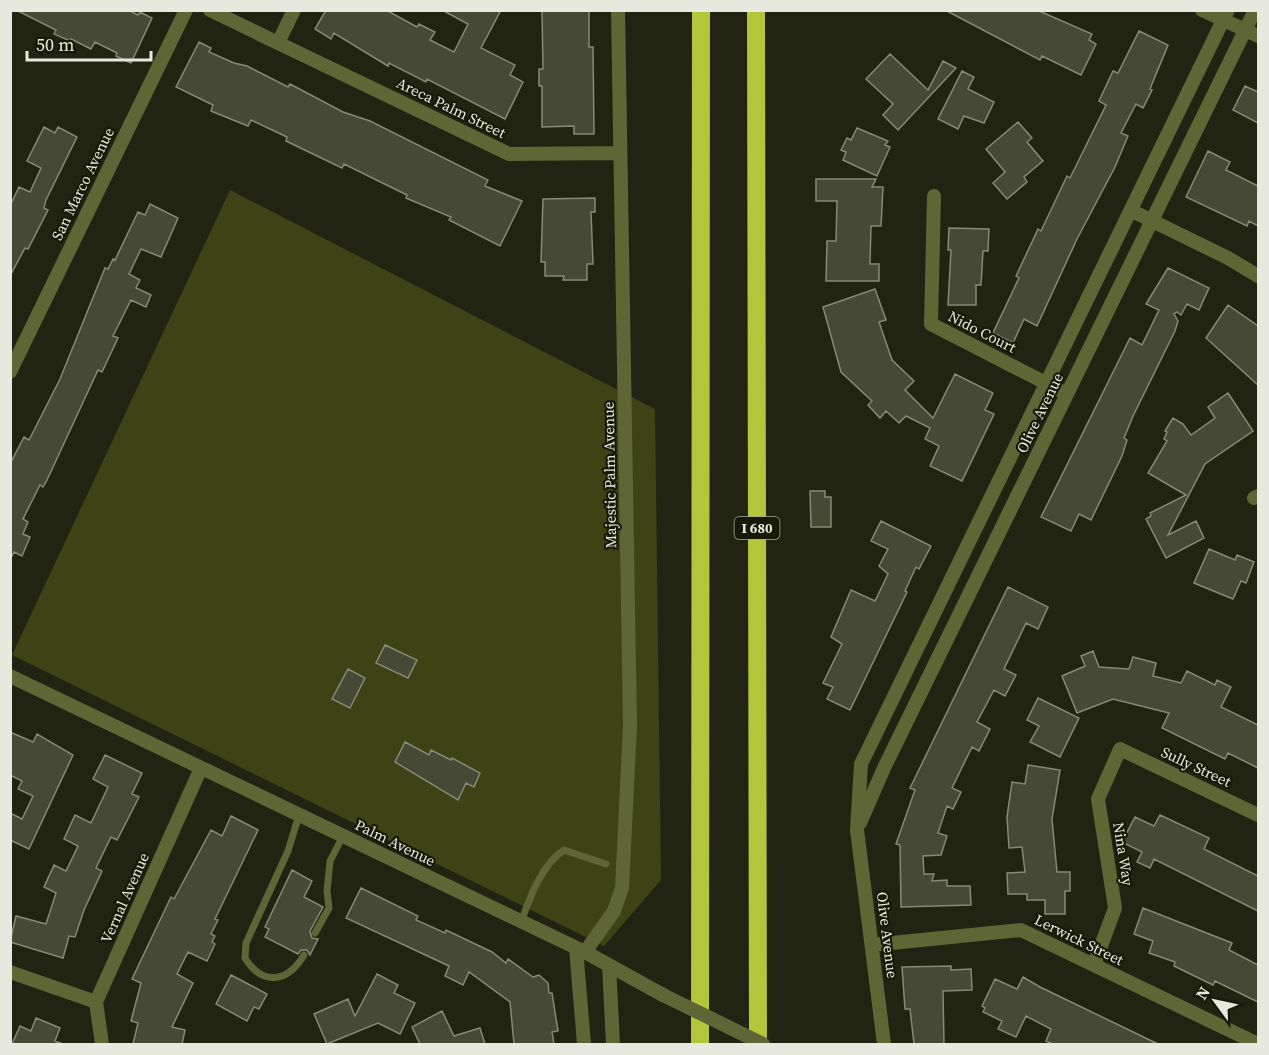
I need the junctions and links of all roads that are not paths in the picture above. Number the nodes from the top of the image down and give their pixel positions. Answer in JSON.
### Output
{"nodes":[{"id":1,"x":186,"y":10,"type":"edge"},
{"id":2,"x":210,"y":10,"type":"edge"},
{"id":3,"x":294,"y":10,"type":"edge"},
{"id":4,"x":618,"y":10,"type":"edge"},
{"id":5,"x":701,"y":10,"type":"edge"},
{"id":6,"x":756,"y":10,"type":"edge"},
{"id":7,"x":1202,"y":10,"type":"edge"},
{"id":8,"x":1255,"y":10,"type":"edge"},
{"id":9,"x":1225,"y":15,"type":"edge"},
{"id":10,"x":1252,"y":32,"type":"edge"},
{"id":11,"x":279,"y":43,"type":"junction"},
{"id":12,"x":619,"y":153,"type":"junction"},
{"id":13,"x":934,"y":196,"type":"dead end"},
{"id":14,"x":1132,"y":211,"type":"junction"},
{"id":15,"x":1153,"y":221,"type":"junction"},
{"id":16,"x":1258,"y":276,"type":"edge"},
{"id":17,"x":10,"y":372,"type":"edge"},
{"id":18,"x":1046,"y":384,"type":"junction"},
{"id":19,"x":1067,"y":394,"type":"junction"},
{"id":20,"x":10,"y":676,"type":"edge"},
{"id":21,"x":1120,"y":748,"type":"joint"},
{"id":22,"x":201,"y":768,"type":"junction"},
{"id":23,"x":1258,"y":814,"type":"edge"},
{"id":24,"x":299,"y":815,"type":"junction"},
{"id":25,"x":857,"y":830,"type":"junction"},
{"id":26,"x":343,"y":836,"type":"junction"},
{"id":27,"x":606,"y":864,"type":"dead end"},
{"id":28,"x":521,"y":921,"type":"junction"},
{"id":29,"x":315,"y":933,"type":"dead end"},
{"id":30,"x":872,"y":945,"type":"junction"},
{"id":31,"x":581,"y":950,"type":"junction"},
{"id":32,"x":304,"y":955,"type":"dead end"},
{"id":33,"x":609,"y":965,"type":"junction"},
{"id":34,"x":1094,"y":965,"type":"junction"},
{"id":35,"x":10,"y":972,"type":"edge"},
{"id":36,"x":96,"y":1002,"type":"junction"},
{"id":37,"x":102,"y":1044,"type":"edge"},
{"id":38,"x":584,"y":1044,"type":"edge"},
{"id":39,"x":613,"y":1044,"type":"edge"},
{"id":40,"x":700,"y":1044,"type":"edge"},
{"id":41,"x":758,"y":1044,"type":"edge"},
{"id":42,"x":763,"y":1044,"type":"edge"},
{"id":43,"x":884,"y":1044,"type":"edge"},
{"id":44,"x":1258,"y":1044,"type":"edge"}],
"edges":[{"from":1,"to":17,"type":"street","name":"San Marco Avenue"},
{"from":2,"to":11,"type":"street","name":"Areca Palm Street"},
{"from":3,"to":11,"type":"street"},
{"from":4,"to":12,"type":"street","name":"Majestic Palm Avenue"},
{"from":5,"to":40,"type":"highway"},
{"from":6,"to":41,"type":"highway","number":"I 680"},
{"from":7,"to":9,"type":"street"},
{"from":8,"to":10,"type":"street","name":"Olive Avenue"},
{"from":9,"to":10,"type":"street"},
{"from":9,"to":14,"type":"street","name":"Olive Avenue"},
{"from":10,"to":15,"type":"street","name":"Olive Avenue"},
{"from":11,"to":12,"type":"street","name":"Areca Palm Street"},
{"from":12,"to":31,"type":"street","name":"Majestic Palm Avenue"},
{"from":13,"to":18,"type":"street","name":"Nido Court"},
{"from":14,"to":15,"type":"street"},
{"from":14,"to":18,"type":"street","name":"Olive Avenue"},
{"from":15,"to":16,"type":"street"},
{"from":15,"to":19,"type":"street","name":"Olive Avenue"},
{"from":18,"to":19,"type":"street","name":"Nido Court"},
{"from":18,"to":25,"type":"street","name":"Olive Avenue"},
{"from":19,"to":25,"type":"street","name":"Olive Avenue"},
{"from":20,"to":22,"type":"street","name":"Palm Avenue"},
{"from":21,"to":23,"type":"street","name":"Sully Street"},
{"from":21,"to":34,"type":"street","name":"Nina Way"},
{"from":22,"to":24,"type":"street","name":"Palm Avenue"},
{"from":22,"to":36,"type":"street","name":"Vernal Avenue"},
{"from":24,"to":26,"type":"street","name":"Palm Avenue"},
{"from":24,"to":32,"type":"lane"},
{"from":25,"to":30,"type":"street","name":"Olive Avenue"},
{"from":26,"to":28,"type":"street","name":"Palm Avenue"},
{"from":26,"to":29,"type":"lane"},
{"from":27,"to":28,"type":"lane"},
{"from":28,"to":31,"type":"street","name":"Palm Avenue"},
{"from":30,"to":34,"type":"street","name":"Lerwick Street"},
{"from":30,"to":43,"type":"street","name":"Olive Avenue"},
{"from":31,"to":33,"type":"street","name":"Palm Avenue"},
{"from":31,"to":38,"type":"street"},
{"from":33,"to":39,"type":"street"},
{"from":33,"to":42,"type":"street","name":"Palm Avenue","bridge":true},
{"from":34,"to":44,"type":"street","name":"Lerwick Street"},
{"from":35,"to":36,"type":"street"},
{"from":36,"to":37,"type":"street"}]}
